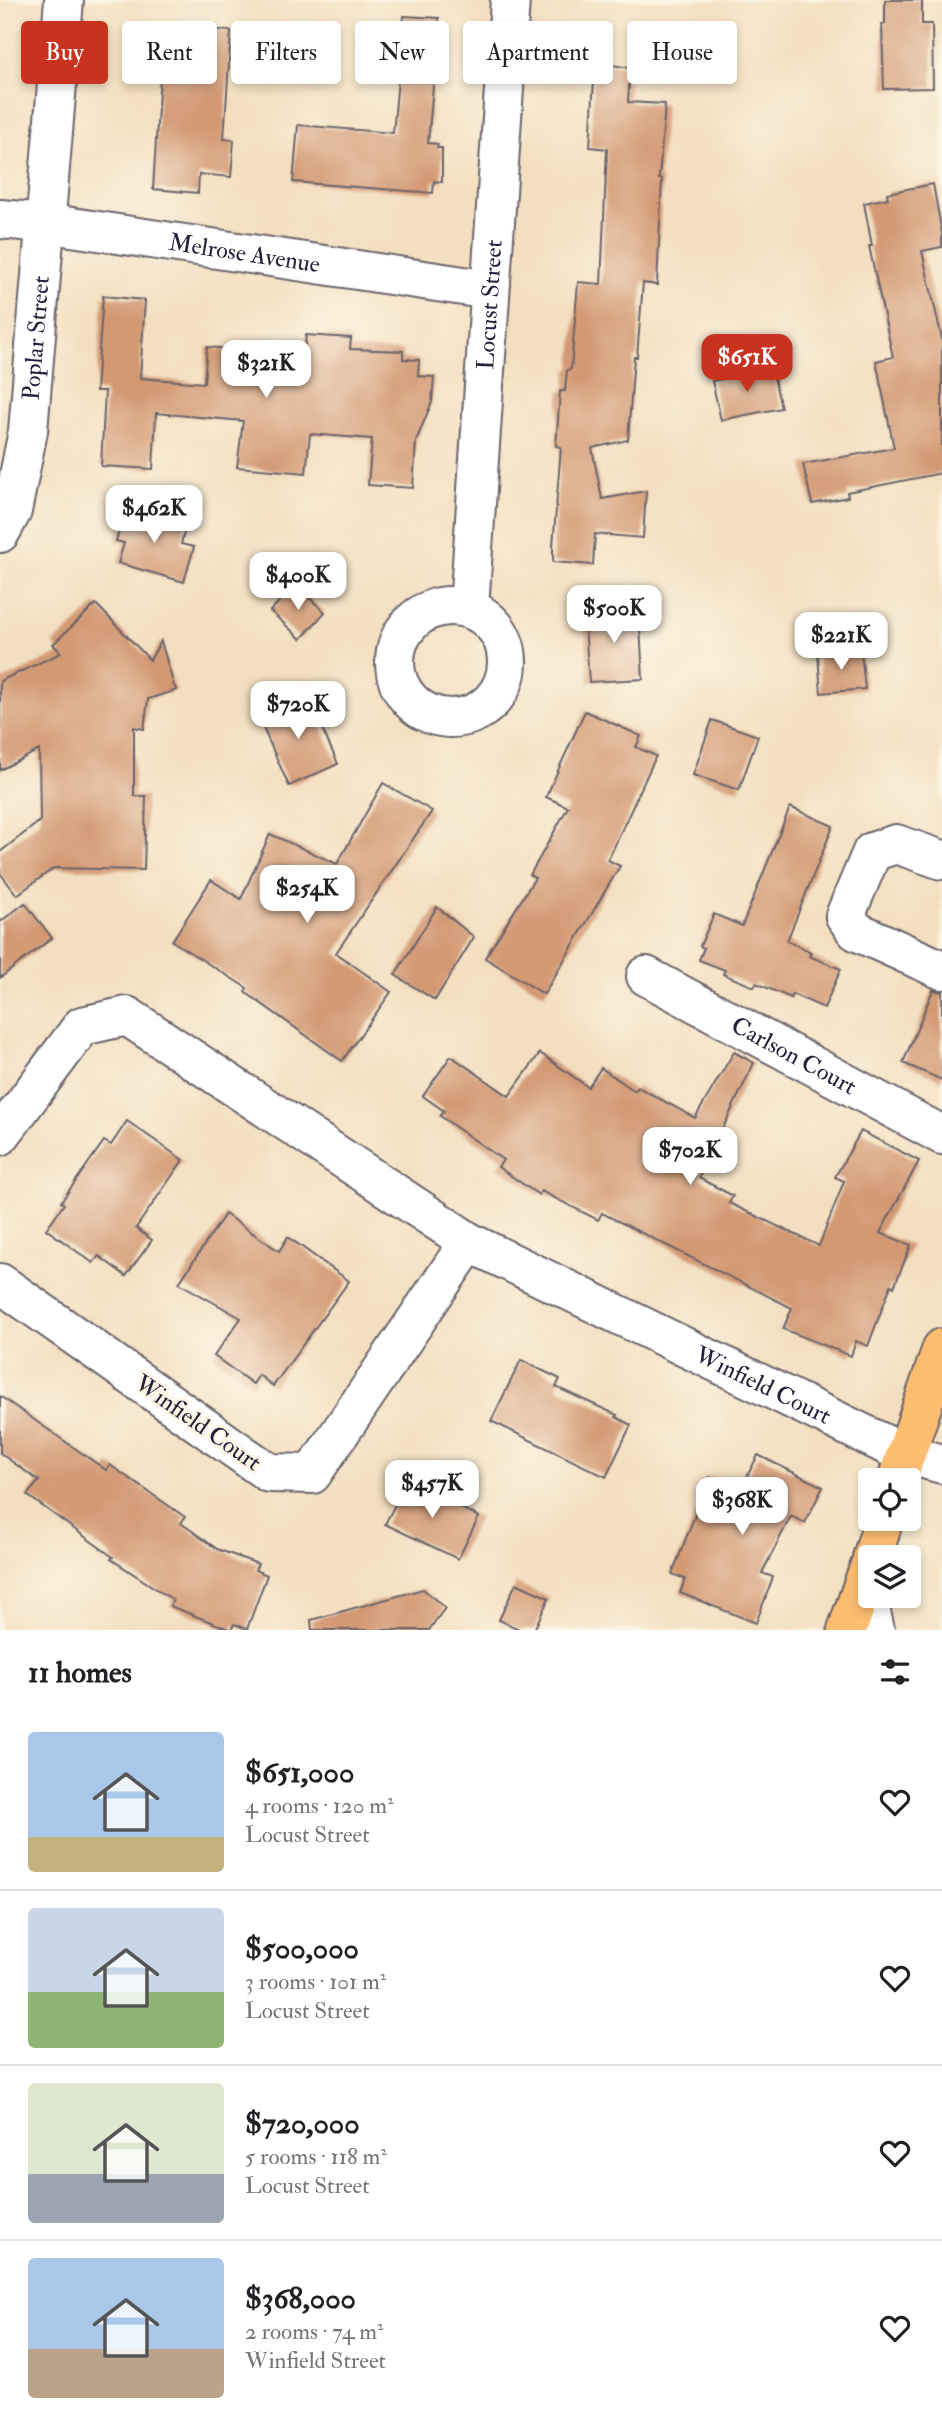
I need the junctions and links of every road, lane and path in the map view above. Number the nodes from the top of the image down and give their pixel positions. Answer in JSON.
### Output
{"nodes":[{"id":1,"x":64,"y":0,"type":"edge"},
{"id":2,"x":510,"y":0,"type":"edge"},
{"id":3,"x":0,"y":219,"type":"edge"},
{"id":4,"x":45,"y":223,"type":"junction"},
{"id":5,"x":490,"y":290,"type":"junction"},
{"id":6,"x":0,"y":533,"type":"edge"},
{"id":7,"x":469,"y":608,"type":"dead end"},
{"id":8,"x":942,"y":860,"type":"edge"},
{"id":9,"x":942,"y":970,"type":"edge"},
{"id":10,"x":646,"y":976,"type":"dead end"},
{"id":11,"x":942,"y":1135,"type":"edge"},
{"id":12,"x":0,"y":1136,"type":"edge"},
{"id":13,"x":469,"y":1242,"type":"junction"},
{"id":14,"x":0,"y":1283,"type":"edge"},
{"id":15,"x":942,"y":1348,"type":"edge"},
{"id":16,"x":942,"y":1464,"type":"edge"},
{"id":17,"x":901,"y":1467,"type":"edge"},
{"id":18,"x":858,"y":1599,"type":"edge"},
{"id":19,"x":873,"y":1608,"type":"edge"},
{"id":20,"x":847,"y":1630,"type":"edge"},
{"id":21,"x":875,"y":1630,"type":"edge"}],
"edges":[{"from":1,"to":4,"type":"street","name":"Poplar Street"},
{"from":2,"to":5,"type":"street","name":"Locust Street"},
{"from":3,"to":4,"type":"street","name":"Melrose Avenue"},
{"from":4,"to":5,"type":"street","name":"Melrose Avenue"},
{"from":4,"to":6,"type":"street","name":"Poplar Street"},
{"from":5,"to":7,"type":"street","name":"Locust Street"},
{"from":8,"to":9,"type":"street"},
{"from":10,"to":11,"type":"street","name":"Carlson Court"},
{"from":12,"to":13,"type":"street","name":"Winfield Court"},
{"from":13,"to":14,"type":"street","name":"Winfield Court"},
{"from":13,"to":17,"type":"street","name":"Winfield Court"},
{"from":15,"to":17,"type":"main road"},
{"from":16,"to":17,"type":"street","name":"Winfield Court"},
{"from":18,"to":20,"type":"main road"},
{"from":19,"to":21,"type":"street"}]}
